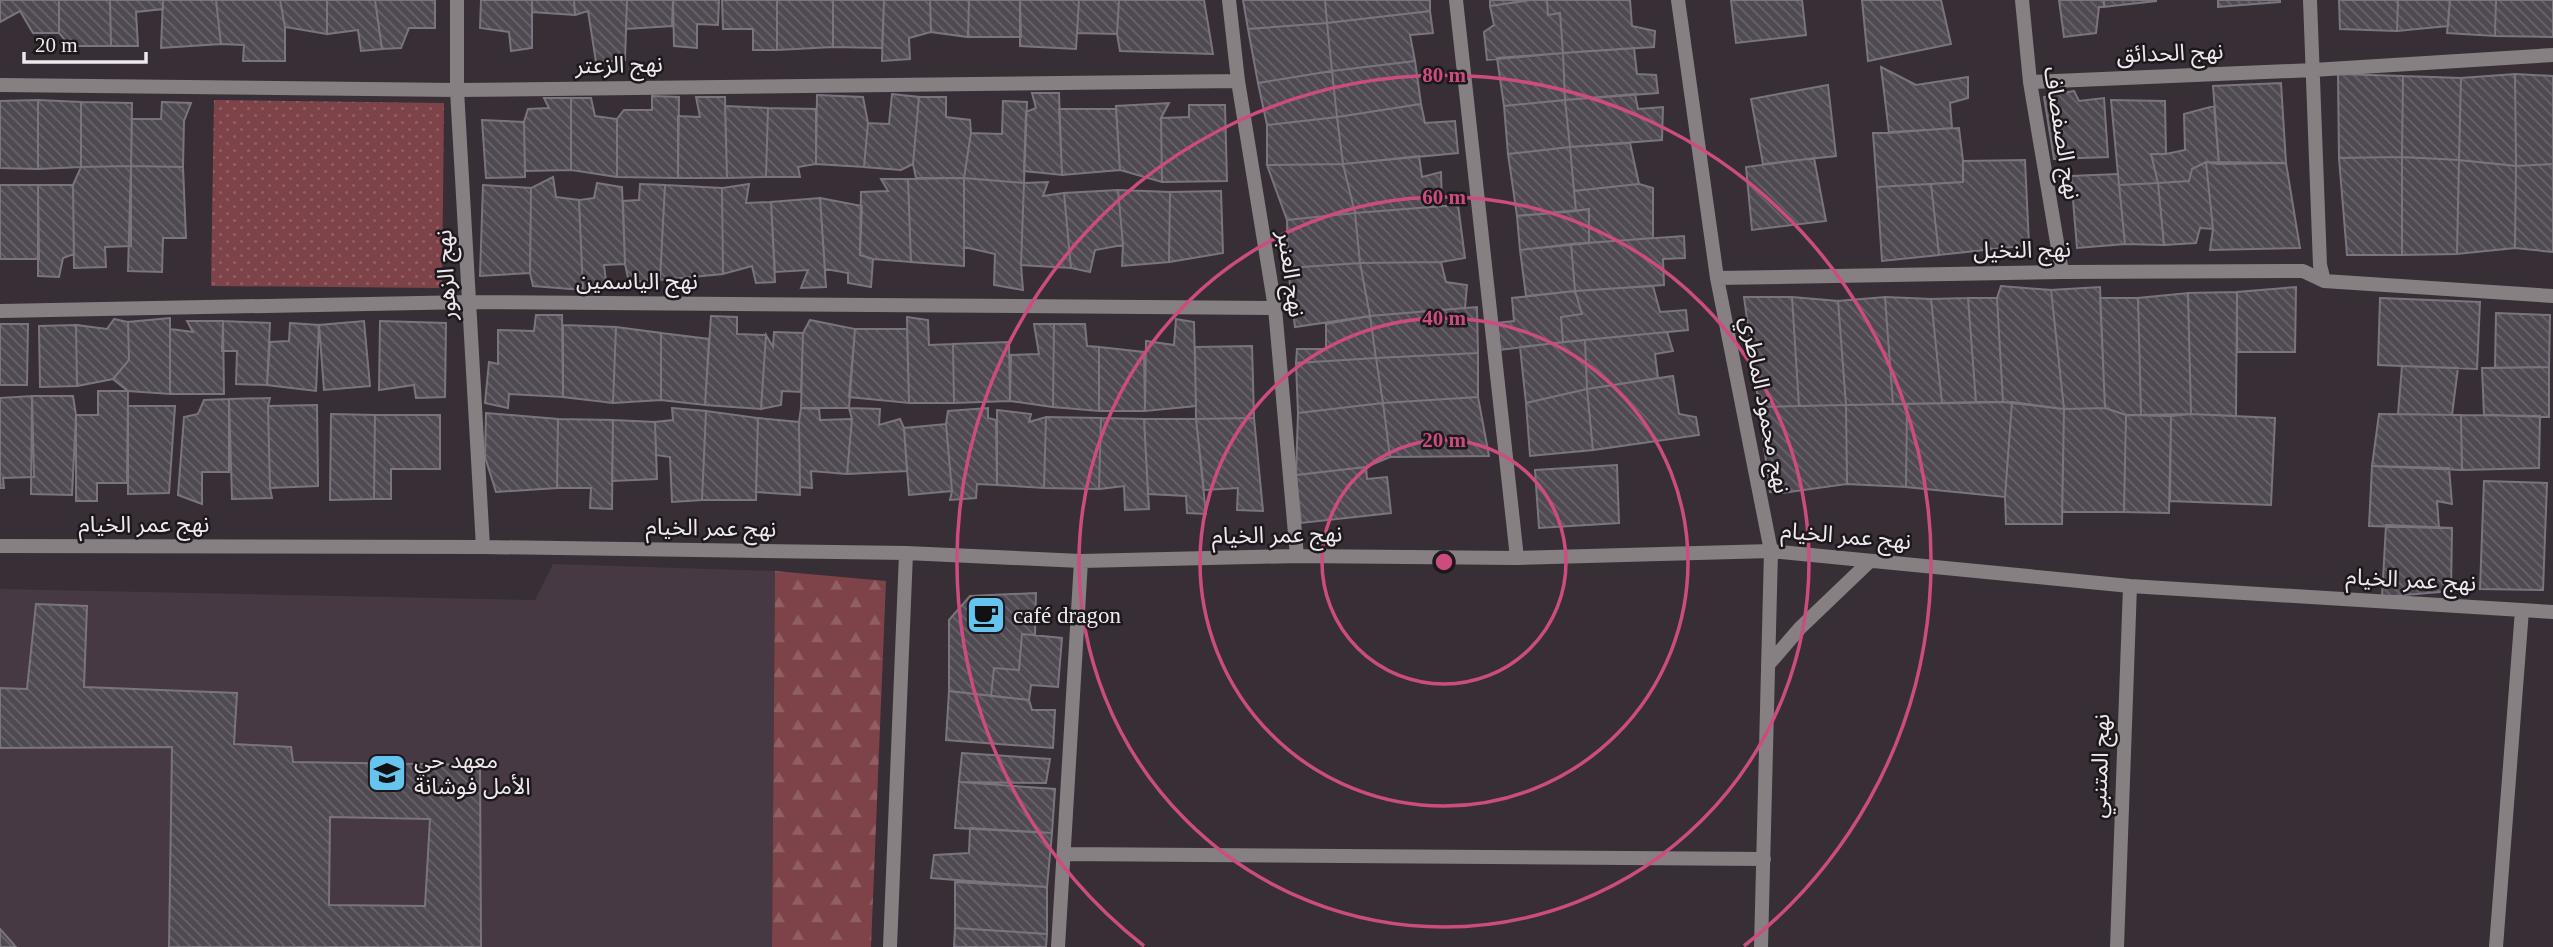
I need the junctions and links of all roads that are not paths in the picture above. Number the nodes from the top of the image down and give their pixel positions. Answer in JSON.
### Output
{"nodes":[{"id":1,"x":457,"y":0,"type":"edge"},
{"id":2,"x":1229,"y":0,"type":"edge"},
{"id":3,"x":1456,"y":0,"type":"edge"},
{"id":4,"x":1678,"y":0,"type":"edge"},
{"id":5,"x":2022,"y":0,"type":"edge"},
{"id":6,"x":2309,"y":0,"type":"edge"},
{"id":7,"x":2553,"y":55,"type":"edge"},
{"id":8,"x":2313,"y":70,"type":"junction"},
{"id":9,"x":1238,"y":81,"type":"junction"},
{"id":10,"x":2029,"y":82,"type":"junction"},
{"id":11,"x":0,"y":85,"type":"edge"},
{"id":12,"x":457,"y":90,"type":"junction"},
{"id":13,"x":2062,"y":272,"type":"junction"},
{"id":14,"x":1717,"y":278,"type":"junction"},
{"id":15,"x":2324,"y":281,"type":"junction"},
{"id":16,"x":2553,"y":296,"type":"edge"},
{"id":17,"x":470,"y":302,"type":"junction"},
{"id":18,"x":1275,"y":308,"type":"junction"},
{"id":19,"x":0,"y":311,"type":"edge"},
{"id":20,"x":0,"y":546,"type":"edge"},
{"id":21,"x":483,"y":547,"type":"junction"},
{"id":22,"x":1770,"y":551,"type":"junction"},
{"id":23,"x":906,"y":553,"type":"junction"},
{"id":24,"x":1297,"y":556,"type":"junction"},
{"id":25,"x":1517,"y":558,"type":"junction"},
{"id":26,"x":1081,"y":561,"type":"junction"},
{"id":27,"x":1870,"y":561,"type":"junction"},
{"id":28,"x":2130,"y":586,"type":"junction"},
{"id":29,"x":2522,"y":610,"type":"junction"},
{"id":30,"x":2553,"y":612,"type":"edge"},
{"id":31,"x":1768,"y":665,"type":"junction"},
{"id":32,"x":1064,"y":854,"type":"junction"},
{"id":33,"x":1764,"y":859,"type":"junction"},
{"id":34,"x":890,"y":947,"type":"edge"},
{"id":35,"x":1058,"y":947,"type":"edge"},
{"id":36,"x":1761,"y":947,"type":"edge"},
{"id":37,"x":2117,"y":947,"type":"edge"},
{"id":38,"x":2496,"y":947,"type":"edge"}],
"edges":[{"from":1,"to":12,"type":"street","name":"نهج الزهور"},
{"from":2,"to":9,"type":"street","name":"نهج العنبر"},
{"from":3,"to":25,"type":"street"},
{"from":4,"to":14,"type":"street","name":"نهج محمود الماطري"},
{"from":5,"to":10,"type":"street","name":"نهج الصفصاف"},
{"from":6,"to":8,"type":"street"},
{"from":7,"to":8,"type":"street","name":"نهج الحدائق"},
{"from":8,"to":10,"type":"street","name":"نهج الحدائق"},
{"from":8,"to":15,"type":"street"},
{"from":9,"to":12,"type":"street","name":"نهج الزعتر"},
{"from":9,"to":18,"type":"street","name":"نهج العنبر"},
{"from":10,"to":13,"type":"street","name":"نهج الصفصاف"},
{"from":11,"to":12,"type":"street","name":"نهج الزعتر"},
{"from":12,"to":17,"type":"street","name":"نهج الزهور"},
{"from":13,"to":14,"type":"street","name":"نهج النخيل"},
{"from":13,"to":15,"type":"street","name":"نهج النخيل"},
{"from":14,"to":22,"type":"street","name":"نهج محمود الماطري"},
{"from":15,"to":16,"type":"street","name":"نهج النخيل"},
{"from":17,"to":18,"type":"street","name":"نهج الياسمين"},
{"from":17,"to":19,"type":"street","name":"نهج الياسمين"},
{"from":17,"to":21,"type":"street","name":"نهج الزهور"},
{"from":18,"to":24,"type":"street","name":"نهج العنبر"},
{"from":20,"to":21,"type":"street","name":"نهج عمر الخيام"},
{"from":21,"to":23,"type":"street","name":"نهج عمر الخيام"},
{"from":22,"to":25,"type":"street","name":"نهج عمر الخيام"},
{"from":22,"to":27,"type":"street","name":"نهج عمر الخيام"},
{"from":22,"to":31,"type":"street","name":"نهج محمود الماطري"},
{"from":23,"to":26,"type":"street","name":"نهج عمر الخيام"},
{"from":23,"to":34,"type":"street"},
{"from":24,"to":25,"type":"street","name":"نهج عمر الخيام"},
{"from":24,"to":26,"type":"street","name":"نهج عمر الخيام"},
{"from":26,"to":32,"type":"street"},
{"from":27,"to":28,"type":"street","name":"نهج عمر الخيام"},
{"from":27,"to":31,"type":"street"},
{"from":28,"to":29,"type":"street","name":"نهج عمر الخيام"},
{"from":28,"to":37,"type":"street","name":"نهج المتنبي"},
{"from":29,"to":30,"type":"street","name":"نهج عمر الخيام"},
{"from":29,"to":38,"type":"street"},
{"from":31,"to":33,"type":"street","name":"نهج محمود الماطري"},
{"from":32,"to":33,"type":"street"},
{"from":32,"to":35,"type":"street"},
{"from":33,"to":36,"type":"street","name":"نهج محمود الماطري"}]}
